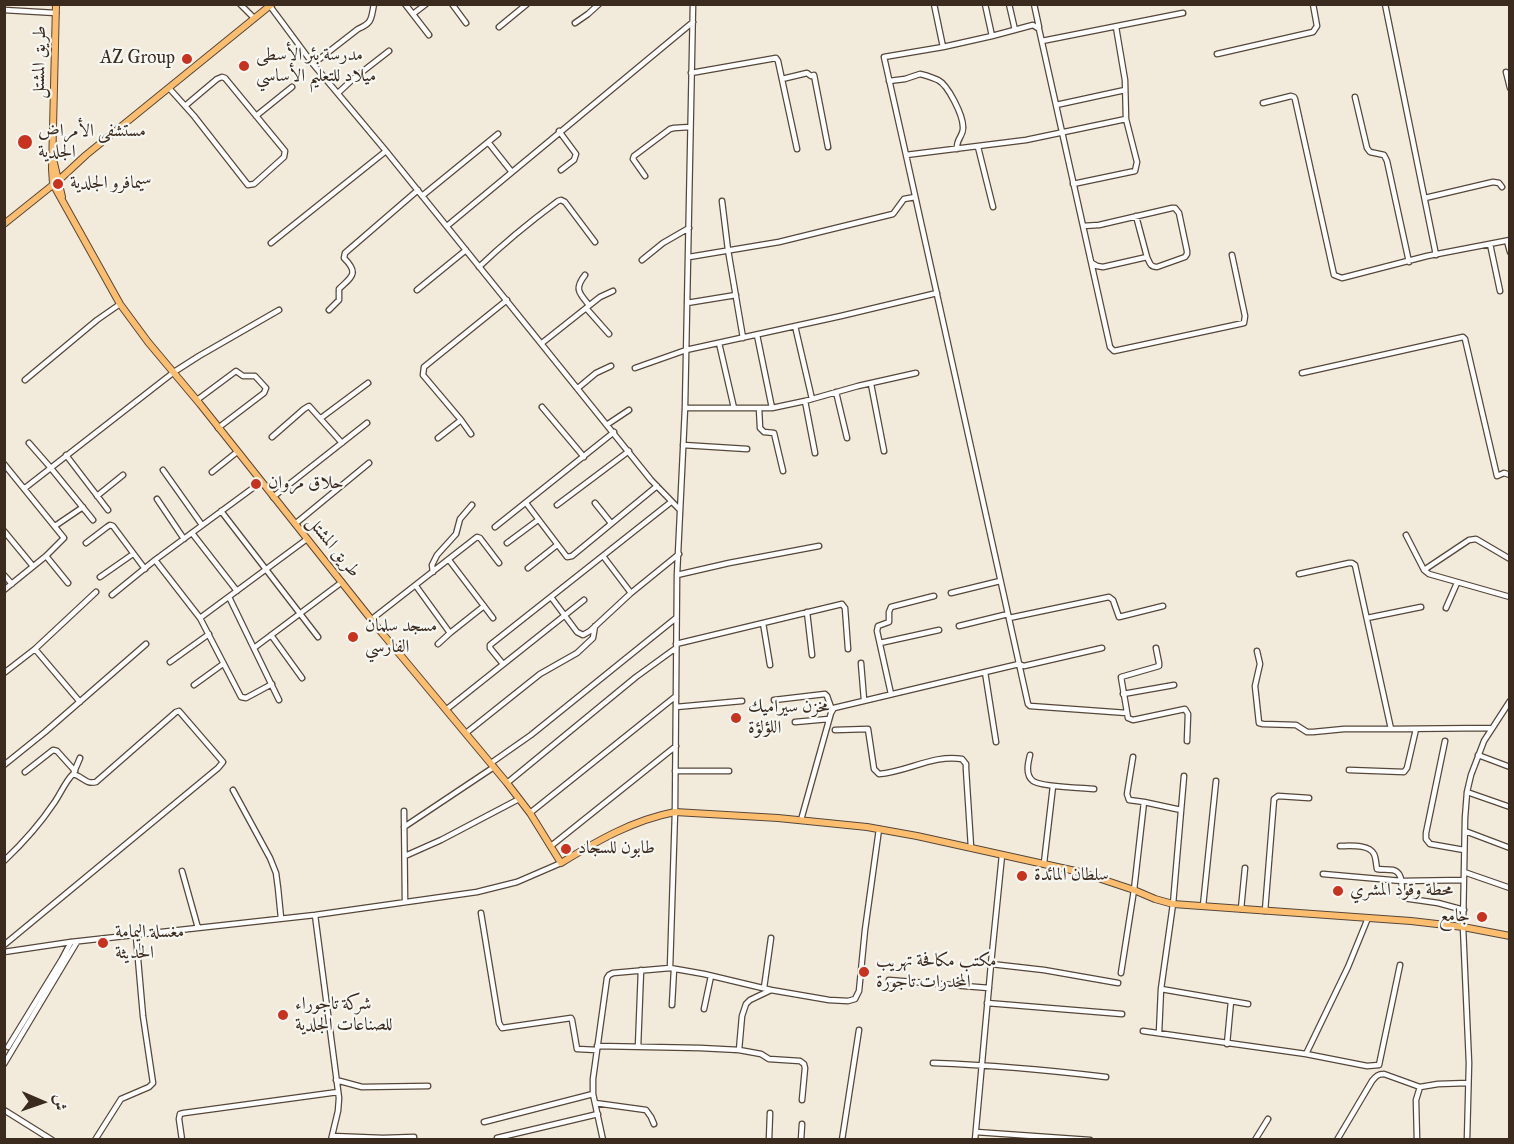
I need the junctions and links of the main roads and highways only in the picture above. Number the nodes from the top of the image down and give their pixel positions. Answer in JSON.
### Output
{"nodes":[{"id":1,"x":56,"y":4,"type":"edge"},
{"id":2,"x":271,"y":5,"type":"edge"},
{"id":3,"x":56,"y":182,"type":"junction"},
{"id":4,"x":4,"y":224,"type":"edge"},
{"id":5,"x":1509,"y":936,"type":"edge"}],
"edges":[{"from":1,"to":3,"type":"main road","name":"طريق المشتل"},
{"from":2,"to":3,"type":"main road"},
{"from":3,"to":4,"type":"main road"},
{"from":3,"to":5,"type":"main road","name":"طريق المشتل"}]}
